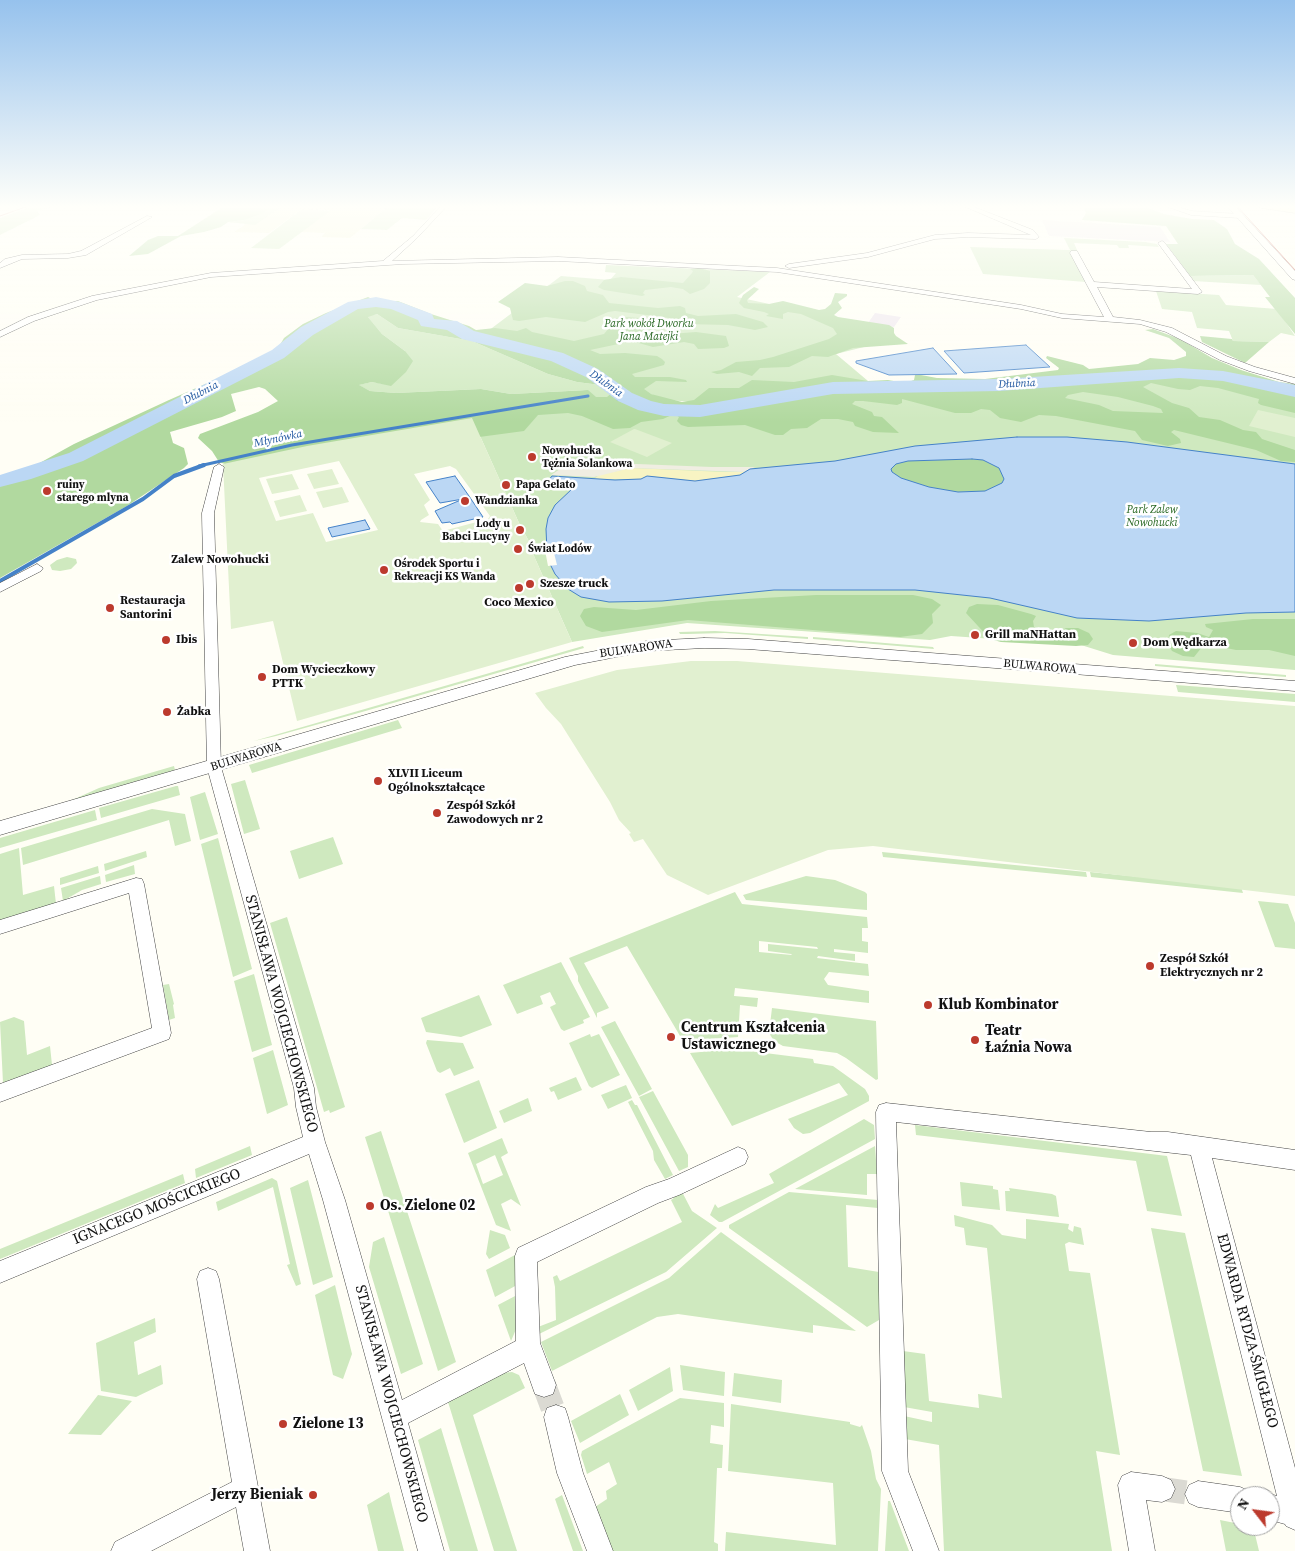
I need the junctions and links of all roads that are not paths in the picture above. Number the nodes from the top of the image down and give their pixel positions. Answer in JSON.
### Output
{"nodes":[{"id":1,"x":199,"y":277,"type":"edge"},
{"id":2,"x":829,"y":277,"type":"edge"},
{"id":3,"x":1087,"y":277,"type":"edge"},
{"id":4,"x":1187,"y":277,"type":"edge"},
{"id":5,"x":1091,"y":284,"type":"junction"},
{"id":6,"x":1109,"y":318,"type":"junction"},
{"id":7,"x":0,"y":334,"type":"edge"},
{"id":8,"x":1295,"y":381,"type":"edge"},
{"id":9,"x":219,"y":467,"type":"dead end"},
{"id":10,"x":37,"y":568,"type":"dead end"},
{"id":11,"x":0,"y":588,"type":"edge"},
{"id":12,"x":1295,"y":686,"type":"edge"},
{"id":13,"x":214,"y":767,"type":"junction"},
{"id":14,"x":0,"y":828,"type":"edge"},
{"id":15,"x":0,"y":927,"type":"edge"},
{"id":16,"x":0,"y":1092,"type":"edge"},
{"id":17,"x":315,"y":1142,"type":"junction"},
{"id":18,"x":1199,"y":1146,"type":"junction"},
{"id":19,"x":738,"y":1157,"type":"dead end"},
{"id":20,"x":1295,"y":1160,"type":"edge"},
{"id":21,"x":0,"y":1272,"type":"edge"},
{"id":22,"x":208,"y":1279,"type":"dead end"},
{"id":23,"x":529,"y":1347,"type":"junction"},
{"id":24,"x":544,"y":1385,"type":"tunnel mouth"},
{"id":25,"x":556,"y":1416,"type":"tunnel mouth"},
{"id":26,"x":395,"y":1417,"type":"junction"},
{"id":27,"x":246,"y":1488,"type":"junction"},
{"id":28,"x":1162,"y":1489,"type":"tunnel mouth"},
{"id":29,"x":1198,"y":1494,"type":"tunnel mouth"},
{"id":30,"x":1230,"y":1499,"type":"edge"},
{"id":31,"x":1288,"y":1512,"type":"edge"},
{"id":32,"x":124,"y":1551,"type":"edge"},
{"id":33,"x":257,"y":1551,"type":"edge"},
{"id":34,"x":431,"y":1551,"type":"edge"},
{"id":35,"x":600,"y":1551,"type":"edge"},
{"id":36,"x":926,"y":1551,"type":"edge"},
{"id":37,"x":1142,"y":1551,"type":"edge"}],
"edges":[{"from":1,"to":7,"type":"street"},
{"from":2,"to":6,"type":"street"},
{"from":3,"to":5,"type":"street"},
{"from":4,"to":5,"type":"street"},
{"from":5,"to":6,"type":"street"},
{"from":6,"to":8,"type":"street"},
{"from":9,"to":13,"type":"street","name":"STANISŁAWA WOJCIECHOWSKIEGO"},
{"from":10,"to":11,"type":"street"},
{"from":12,"to":13,"type":"street","name":"BULWAROWA"},
{"from":13,"to":14,"type":"street","name":"BULWAROWA"},
{"from":13,"to":17,"type":"street","name":"STANISŁAWA WOJCIECHOWSKIEGO"},
{"from":15,"to":16,"type":"street"},
{"from":17,"to":21,"type":"street","name":"IGNACEGO MOŚCICKIEGO"},
{"from":17,"to":26,"type":"street","name":"STANISŁAWA WOJCIECHOWSKIEGO"},
{"from":18,"to":20,"type":"street"},
{"from":18,"to":31,"type":"street","name":"EDWARDA RYDZA-ŚMIGŁEGO"},
{"from":18,"to":36,"type":"street"},
{"from":19,"to":23,"type":"street"},
{"from":22,"to":27,"type":"street"},
{"from":23,"to":24,"type":"street"},
{"from":23,"to":26,"type":"street"},
{"from":25,"to":35,"type":"street"},
{"from":26,"to":34,"type":"street","name":"STANISŁAWA WOJCIECHOWSKIEGO"},
{"from":27,"to":32,"type":"street"},
{"from":27,"to":33,"type":"street"},
{"from":28,"to":37,"type":"street"},
{"from":29,"to":30,"type":"street"}]}
